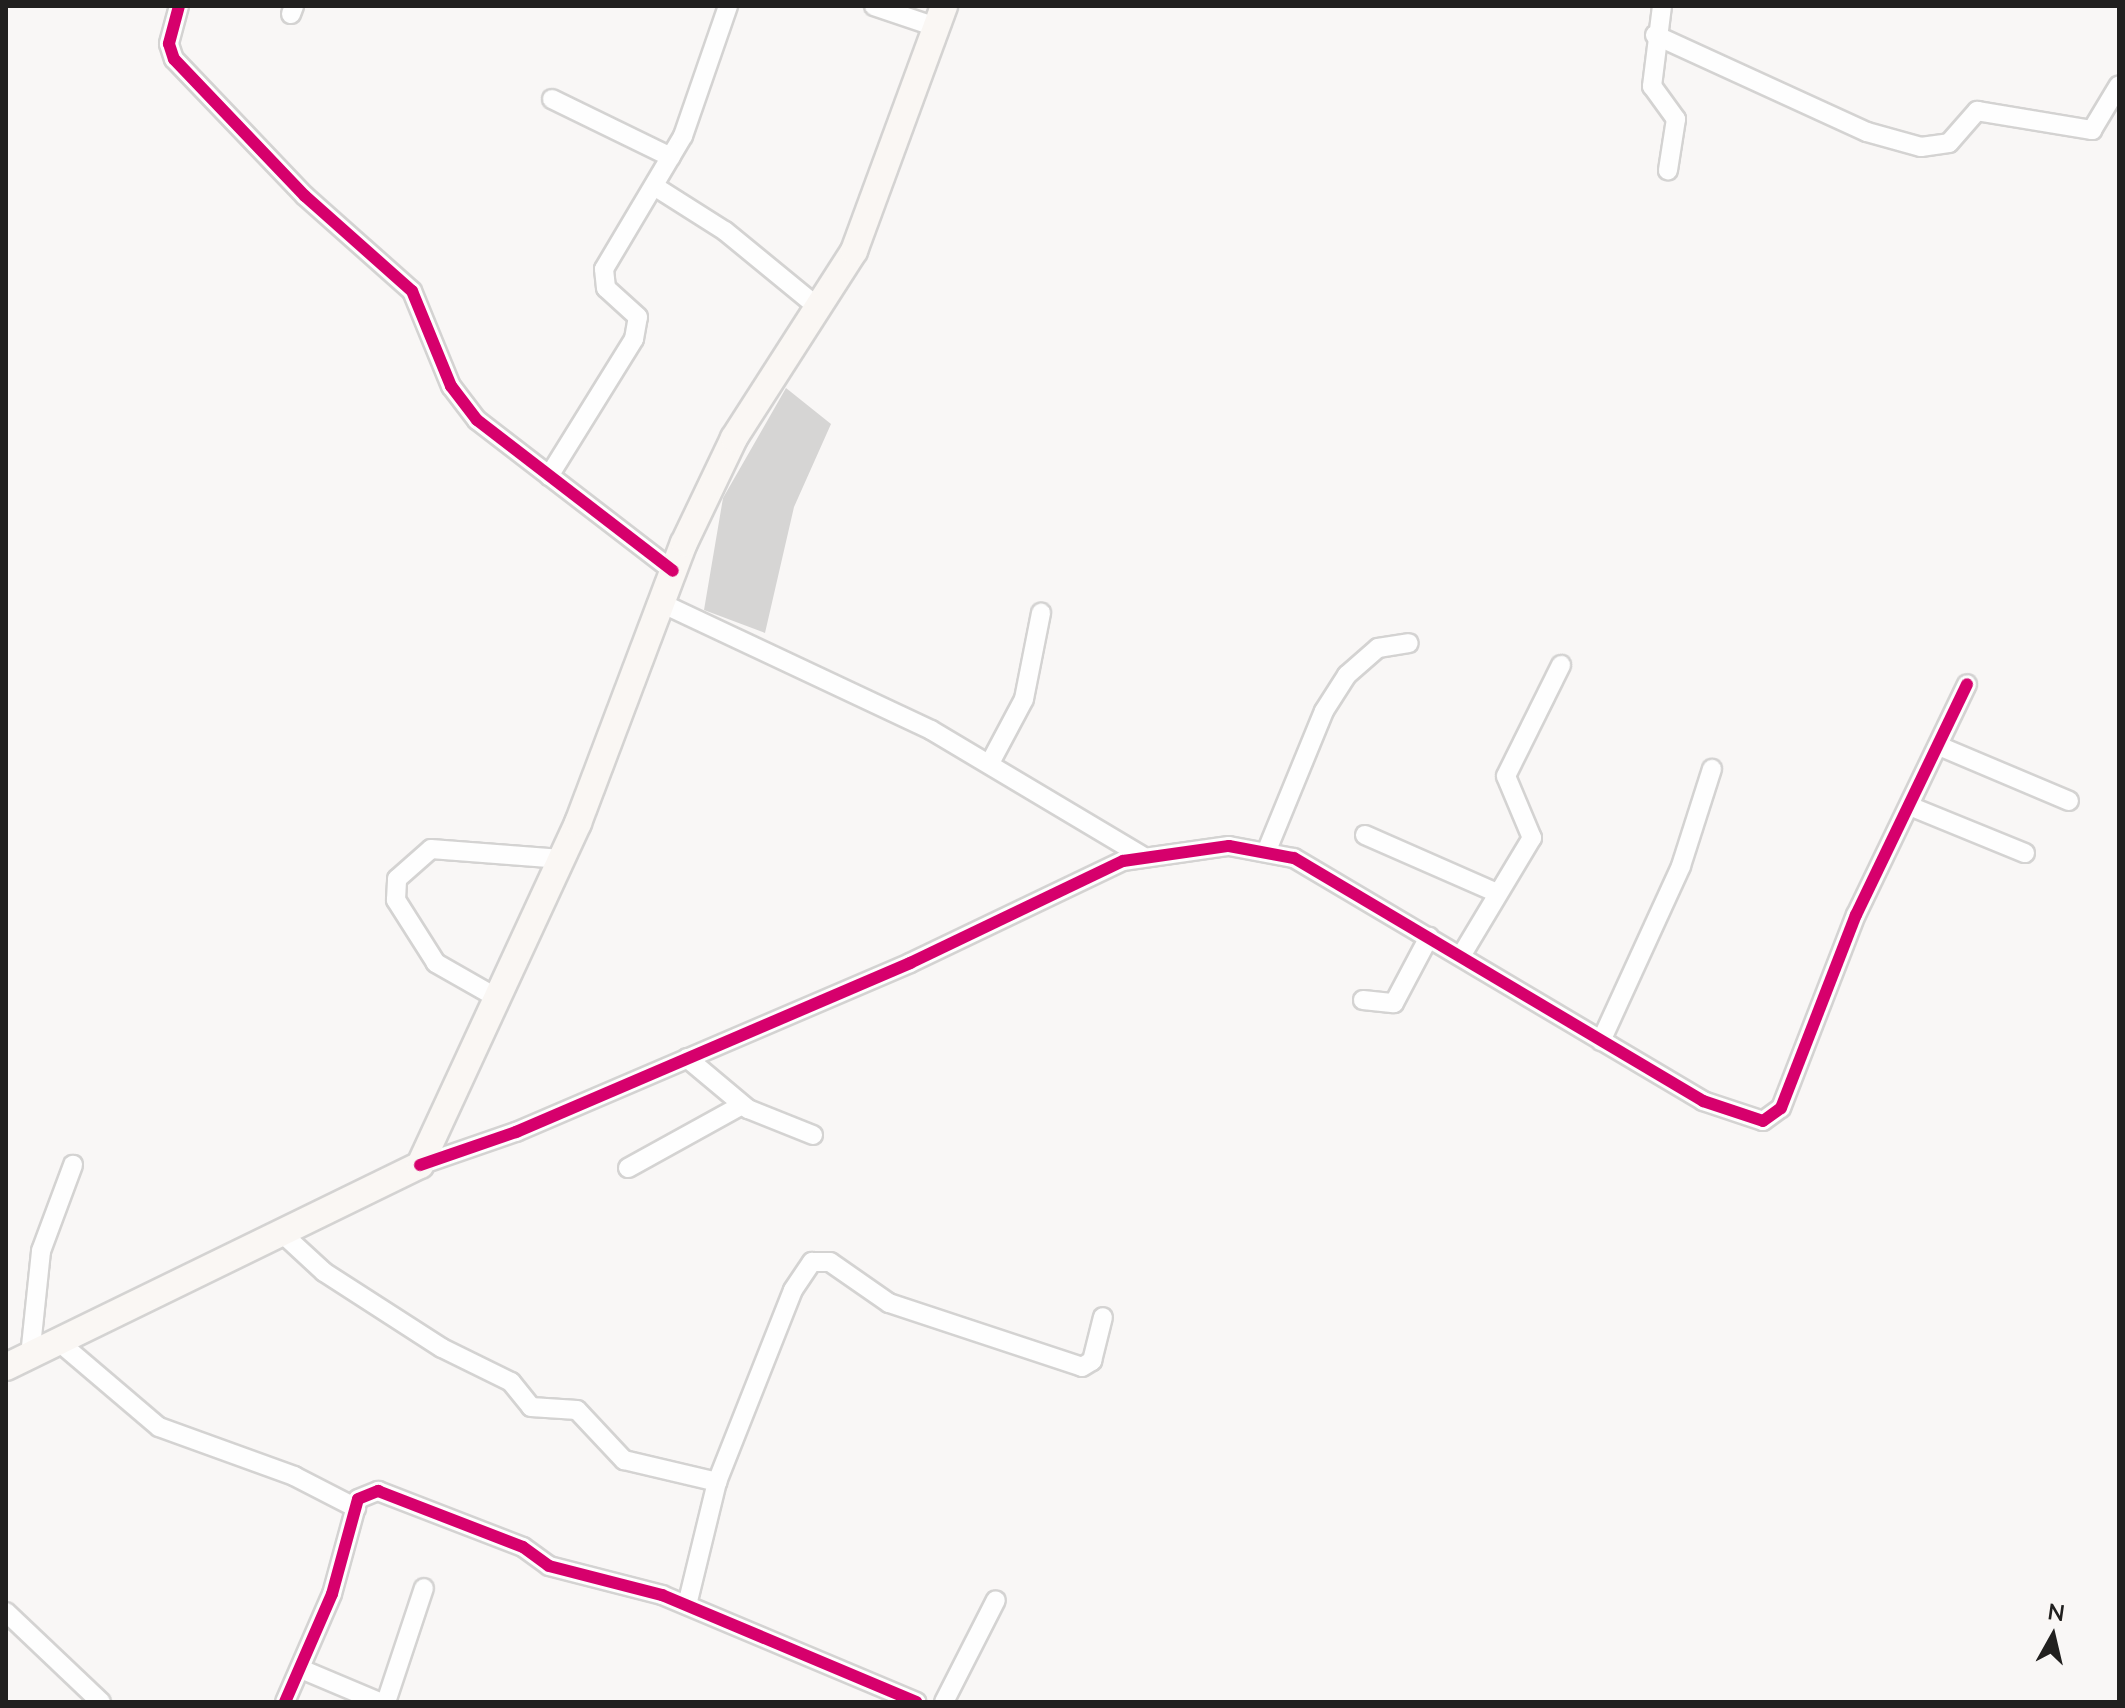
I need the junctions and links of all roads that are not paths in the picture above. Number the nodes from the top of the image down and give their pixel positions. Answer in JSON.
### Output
{"nodes":[{"id":1,"x":179,"y":6,"type":"edge"},
{"id":2,"x":728,"y":6,"type":"edge"},
{"id":3,"x":874,"y":6,"type":"edge"},
{"id":4,"x":1662,"y":6,"type":"edge"},
{"id":5,"x":940,"y":16,"type":"edge"},
{"id":6,"x":1655,"y":35,"type":"junction"},
{"id":7,"x":2119,"y":85,"type":"edge"},
{"id":8,"x":552,"y":99,"type":"dead end"},
{"id":9,"x":671,"y":157,"type":"junction"},
{"id":10,"x":1668,"y":170,"type":"dead end"},
{"id":11,"x":654,"y":186,"type":"junction"},
{"id":12,"x":820,"y":309,"type":"junction"},
{"id":13,"x":549,"y":476,"type":"junction"},
{"id":14,"x":673,"y":571,"type":"junction"},
{"id":15,"x":661,"y":603,"type":"junction"},
{"id":16,"x":1041,"y":613,"type":"dead end"},
{"id":17,"x":1409,"y":643,"type":"dead end"},
{"id":18,"x":1561,"y":665,"type":"dead end"},
{"id":19,"x":1967,"y":684,"type":"dead end"},
{"id":20,"x":1939,"y":746,"type":"junction"},
{"id":21,"x":990,"y":763,"type":"junction"},
{"id":22,"x":1712,"y":769,"type":"dead end"},
{"id":23,"x":2069,"y":801,"type":"dead end"},
{"id":24,"x":1912,"y":807,"type":"junction"},
{"id":25,"x":1365,"y":835,"type":"dead end"},
{"id":26,"x":1267,"y":850,"type":"junction"},
{"id":27,"x":2025,"y":853,"type":"dead end"},
{"id":28,"x":1142,"y":856,"type":"junction"},
{"id":29,"x":562,"y":859,"type":"junction"},
{"id":30,"x":1497,"y":893,"type":"junction"},
{"id":31,"x":1429,"y":937,"type":"junction"},
{"id":32,"x":1461,"y":956,"type":"junction"},
{"id":33,"x":499,"y":999,"type":"junction"},
{"id":34,"x":1363,"y":1000,"type":"dead end"},
{"id":35,"x":1601,"y":1041,"type":"junction"},
{"id":36,"x":687,"y":1058,"type":"junction"},
{"id":37,"x":742,"y":1105,"type":"junction"},
{"id":38,"x":813,"y":1135,"type":"dead end"},
{"id":39,"x":73,"y":1165,"type":"dead end"},
{"id":40,"x":420,"y":1165,"type":"junction"},
{"id":41,"x":628,"y":1168,"type":"dead end"},
{"id":42,"x":285,"y":1236,"type":"junction"},
{"id":43,"x":1103,"y":1317,"type":"dead end"},
{"id":44,"x":59,"y":1342,"type":"junction"},
{"id":45,"x":18,"y":1361,"type":"edge"},
{"id":46,"x":717,"y":1482,"type":"junction"},
{"id":47,"x":356,"y":1508,"type":"junction"},
{"id":48,"x":424,"y":1588,"type":"dead end"},
{"id":49,"x":996,"y":1600,"type":"dead end"},
{"id":50,"x":687,"y":1605,"type":"junction"},
{"id":51,"x":6,"y":1612,"type":"edge"},
{"id":52,"x":301,"y":1669,"type":"junction"},
{"id":53,"x":101,"y":1702,"type":"edge"},
{"id":54,"x":285,"y":1702,"type":"edge"},
{"id":55,"x":379,"y":1702,"type":"edge"},
{"id":56,"x":386,"y":1702,"type":"edge"},
{"id":57,"x":916,"y":1702,"type":"edge"},
{"id":58,"x":944,"y":1702,"type":"edge"}],
"edges":[{"from":1,"to":13,"type":"street"},
{"from":2,"to":9,"type":"street"},
{"from":3,"to":5,"type":"street"},
{"from":4,"to":6,"type":"street"},
{"from":5,"to":12,"type":"main road"},
{"from":6,"to":7,"type":"street"},
{"from":6,"to":10,"type":"street"},
{"from":8,"to":9,"type":"street"},
{"from":9,"to":11,"type":"street"},
{"from":11,"to":12,"type":"street"},
{"from":11,"to":13,"type":"street"},
{"from":12,"to":14,"type":"main road"},
{"from":13,"to":14,"type":"street"},
{"from":14,"to":15,"type":"main road"},
{"from":15,"to":21,"type":"street"},
{"from":15,"to":29,"type":"main road"},
{"from":16,"to":21,"type":"street"},
{"from":17,"to":26,"type":"street"},
{"from":18,"to":30,"type":"street"},
{"from":19,"to":20,"type":"street"},
{"from":20,"to":23,"type":"street"},
{"from":20,"to":24,"type":"street"},
{"from":21,"to":28,"type":"street"},
{"from":22,"to":35,"type":"street"},
{"from":24,"to":27,"type":"street"},
{"from":24,"to":35,"type":"street"},
{"from":25,"to":30,"type":"street"},
{"from":26,"to":28,"type":"street"},
{"from":26,"to":31,"type":"street"},
{"from":28,"to":36,"type":"street"},
{"from":29,"to":33,"type":"main road"},
{"from":29,"to":33,"type":"street"},
{"from":30,"to":32,"type":"street"},
{"from":31,"to":32,"type":"street"},
{"from":31,"to":34,"type":"street"},
{"from":32,"to":35,"type":"street"},
{"from":33,"to":40,"type":"main road"},
{"from":36,"to":37,"type":"street"},
{"from":36,"to":40,"type":"street"},
{"from":37,"to":38,"type":"street"},
{"from":37,"to":41,"type":"street"},
{"from":39,"to":45,"type":"street"},
{"from":40,"to":42,"type":"main road"},
{"from":42,"to":44,"type":"main road"},
{"from":42,"to":46,"type":"street"},
{"from":43,"to":46,"type":"street"},
{"from":44,"to":45,"type":"main road"},
{"from":44,"to":47,"type":"street"},
{"from":46,"to":50,"type":"street"},
{"from":47,"to":50,"type":"street"},
{"from":47,"to":52,"type":"street"},
{"from":48,"to":56,"type":"street"},
{"from":49,"to":58,"type":"street"},
{"from":50,"to":57,"type":"street"},
{"from":51,"to":53,"type":"street"},
{"from":52,"to":54,"type":"street"},
{"from":52,"to":55,"type":"street"}]}
